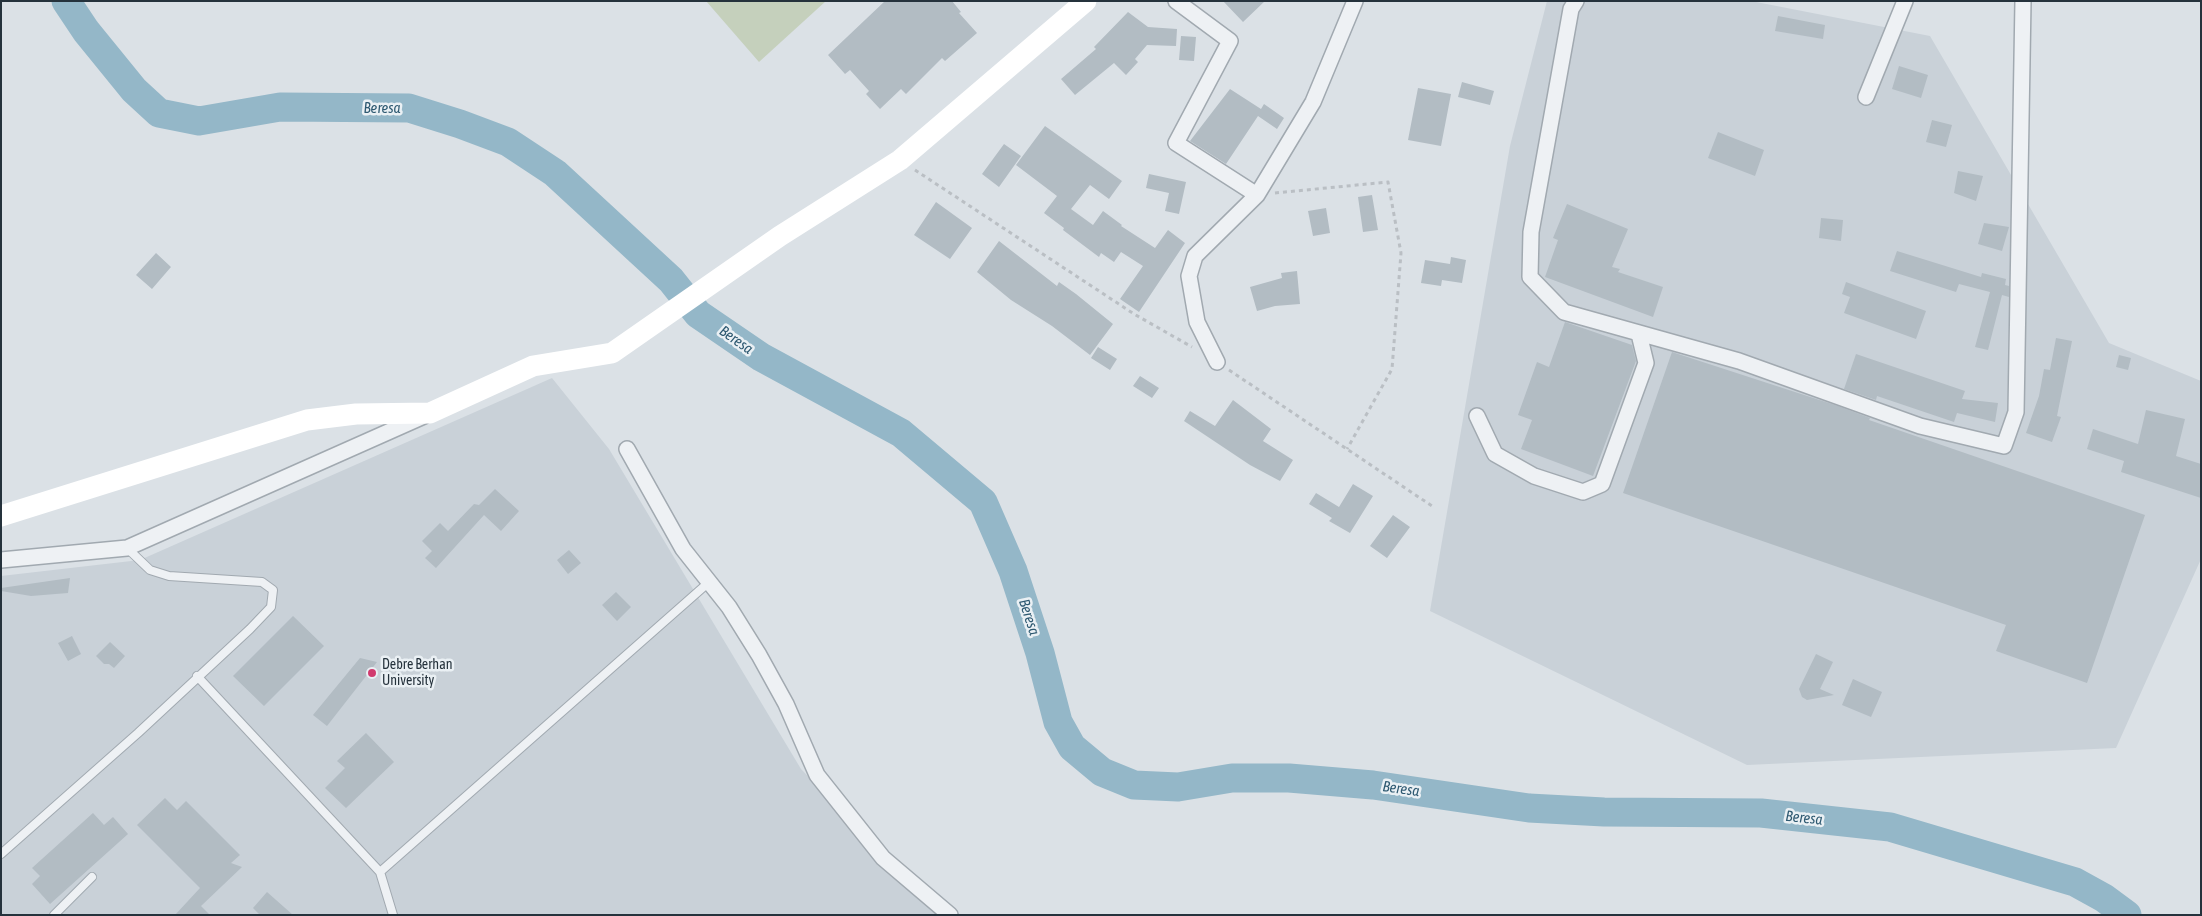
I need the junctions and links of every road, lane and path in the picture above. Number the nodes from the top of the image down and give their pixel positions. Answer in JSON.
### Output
{"nodes":[{"id":1,"x":1086,"y":1,"type":"edge"},
{"id":2,"x":1176,"y":1,"type":"edge"},
{"id":3,"x":1355,"y":1,"type":"edge"},
{"id":4,"x":1576,"y":1,"type":"edge"},
{"id":5,"x":1905,"y":1,"type":"edge"},
{"id":6,"x":2023,"y":1,"type":"edge"},
{"id":7,"x":1866,"y":97,"type":"dead end"},
{"id":8,"x":900,"y":160,"type":"junction"},
{"id":9,"x":1257,"y":195,"type":"junction"},
{"id":10,"x":1639,"y":334,"type":"junction"},
{"id":11,"x":1192,"y":348,"type":"dead end"},
{"id":12,"x":1218,"y":362,"type":"joint"},
{"id":13,"x":430,"y":413,"type":"junction"},
{"id":14,"x":1477,"y":416,"type":"dead end"},
{"id":15,"x":627,"y":449,"type":"dead end"},
{"id":16,"x":1348,"y":449,"type":"junction"},
{"id":17,"x":1432,"y":506,"type":"dead end"},
{"id":18,"x":1,"y":516,"type":"edge"},
{"id":19,"x":127,"y":548,"type":"junction"},
{"id":20,"x":1,"y":560,"type":"edge"},
{"id":21,"x":708,"y":583,"type":"junction"},
{"id":22,"x":197,"y":676,"type":"junction"},
{"id":23,"x":1,"y":854,"type":"edge"},
{"id":24,"x":380,"y":872,"type":"junction"},
{"id":25,"x":92,"y":877,"type":"dead end"},
{"id":26,"x":54,"y":915,"type":"edge"},
{"id":27,"x":393,"y":915,"type":"edge"},
{"id":28,"x":950,"y":915,"type":"edge"}],
"edges":[{"from":1,"to":8,"type":"main road"},
{"from":2,"to":9,"type":"street"},
{"from":3,"to":9,"type":"street"},
{"from":4,"to":10,"type":"street"},
{"from":5,"to":7,"type":"street"},
{"from":6,"to":10,"type":"street"},
{"from":8,"to":11,"type":"path"},
{"from":8,"to":13,"type":"main road"},
{"from":9,"to":12,"type":"street"},
{"from":9,"to":16,"type":"path"},
{"from":10,"to":14,"type":"street"},
{"from":12,"to":16,"type":"path"},
{"from":13,"to":18,"type":"main road"},
{"from":13,"to":19,"type":"street"},
{"from":15,"to":21,"type":"street"},
{"from":16,"to":17,"type":"path"},
{"from":19,"to":20,"type":"street"},
{"from":19,"to":22,"type":"lane"},
{"from":21,"to":24,"type":"lane"},
{"from":21,"to":28,"type":"street"},
{"from":22,"to":23,"type":"lane"},
{"from":22,"to":24,"type":"lane"},
{"from":24,"to":27,"type":"lane"},
{"from":25,"to":26,"type":"lane"}]}
